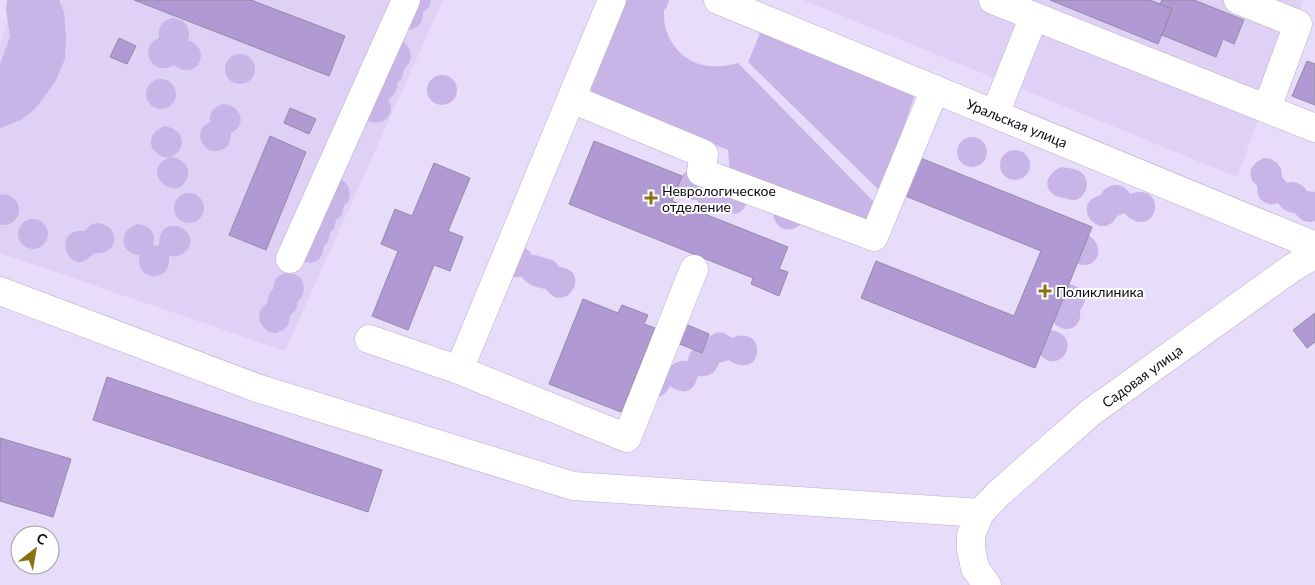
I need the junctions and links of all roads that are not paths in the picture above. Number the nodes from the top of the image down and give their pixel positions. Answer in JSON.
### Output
{"nodes":[{"id":1,"x":406,"y":0,"type":"edge"},
{"id":2,"x":612,"y":0,"type":"edge"},
{"id":3,"x":718,"y":0,"type":"edge"},
{"id":4,"x":993,"y":0,"type":"edge"},
{"id":5,"x":1238,"y":0,"type":"edge"},
{"id":6,"x":1034,"y":16,"type":"junction"},
{"id":7,"x":935,"y":89,"type":"junction"},
{"id":8,"x":572,"y":99,"type":"junction"},
{"id":9,"x":1267,"y":108,"type":"junction"},
{"id":10,"x":995,"y":114,"type":"junction"},
{"id":11,"x":1315,"y":128,"type":"edge"},
{"id":12,"x":1315,"y":246,"type":"edge"},
{"id":13,"x":1315,"y":254,"type":"edge"},
{"id":14,"x":290,"y":259,"type":"dead end"},
{"id":15,"x":694,"y":269,"type":"dead end"},
{"id":16,"x":0,"y":290,"type":"edge"},
{"id":17,"x":369,"y":339,"type":"dead end"},
{"id":18,"x":459,"y":370,"type":"junction"},
{"id":19,"x":980,"y":513,"type":"junction"},
{"id":20,"x":987,"y":585,"type":"edge"}],
"edges":[{"from":1,"to":14,"type":"street"},
{"from":2,"to":8,"type":"street"},
{"from":3,"to":7,"type":"street","name":"Уральская улица"},
{"from":4,"to":6,"type":"street"},
{"from":5,"to":9,"type":"street"},
{"from":6,"to":9,"type":"street"},
{"from":6,"to":10,"type":"street"},
{"from":7,"to":8,"type":"street"},
{"from":7,"to":10,"type":"street","name":"Уральская улица"},
{"from":8,"to":18,"type":"street"},
{"from":9,"to":11,"type":"street"},
{"from":10,"to":12,"type":"street","name":"Уральская улица"},
{"from":13,"to":19,"type":"street","name":"Садовая улица"},
{"from":15,"to":18,"type":"street"},
{"from":16,"to":19,"type":"street"},
{"from":17,"to":18,"type":"street"},
{"from":19,"to":20,"type":"street"}]}
